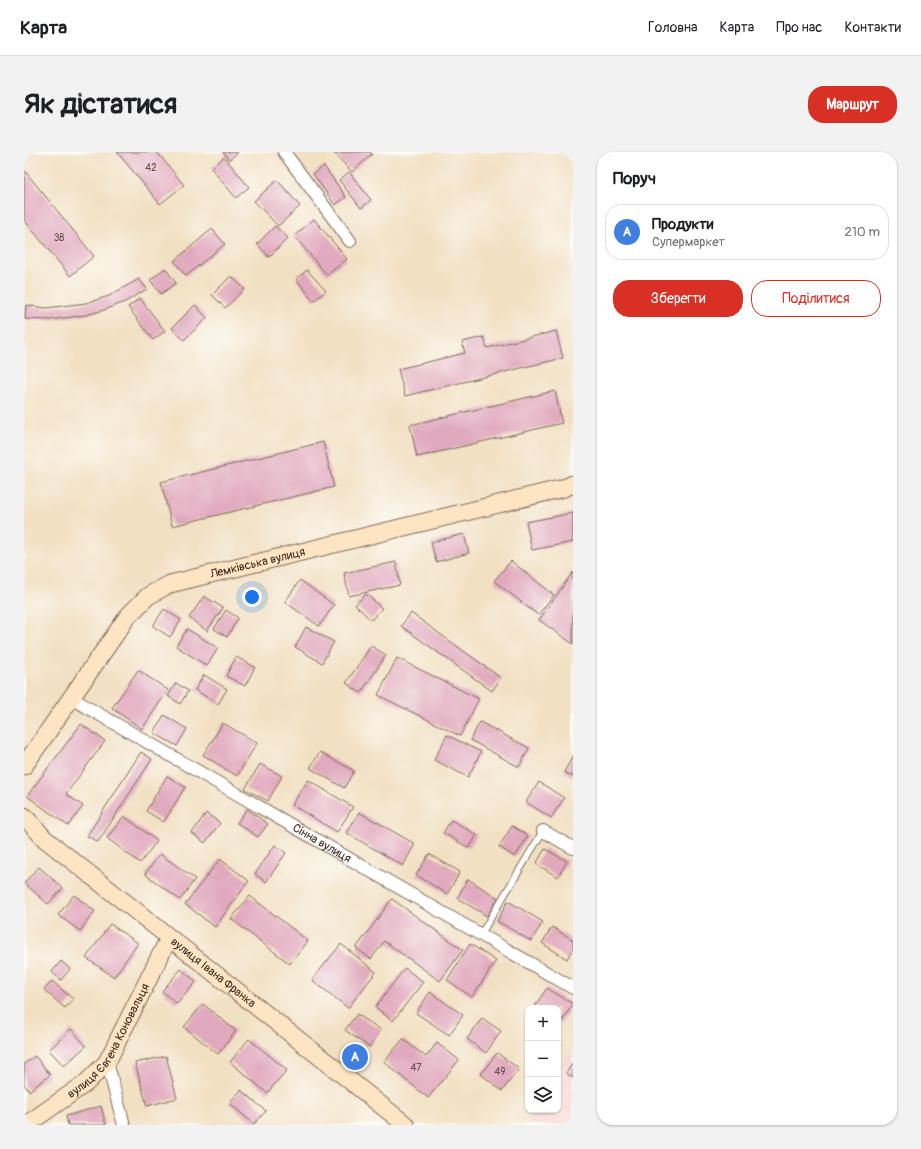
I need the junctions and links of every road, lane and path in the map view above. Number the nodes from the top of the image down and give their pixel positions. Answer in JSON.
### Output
{"nodes":[{"id":1,"x":284,"y":152,"type":"edge"},
{"id":2,"x":350,"y":241,"type":"dead end"},
{"id":3,"x":573,"y":484,"type":"edge"},
{"id":4,"x":70,"y":698,"type":"junction"},
{"id":5,"x":24,"y":766,"type":"edge"},
{"id":6,"x":24,"y":816,"type":"edge"},
{"id":7,"x":544,"y":831,"type":"joint"},
{"id":8,"x":573,"y":848,"type":"edge"},
{"id":9,"x":481,"y":934,"type":"junction"},
{"id":10,"x":169,"y":938,"type":"junction"},
{"id":11,"x":573,"y":988,"type":"edge"},
{"id":12,"x":107,"y":1062,"type":"junction"},
{"id":13,"x":26,"y":1125,"type":"edge"},
{"id":14,"x":124,"y":1125,"type":"edge"},
{"id":15,"x":406,"y":1125,"type":"edge"}],
"edges":[{"from":1,"to":2,"type":"street"},
{"from":3,"to":4,"type":"main road","name":"Лемківська вулиця"},
{"from":4,"to":5,"type":"main road","name":"Лемківська вулиця"},
{"from":4,"to":9,"type":"street","name":"Сінна вулиця"},
{"from":6,"to":10,"type":"main road","name":"вулиця Івана Франка"},
{"from":7,"to":8,"type":"street"},
{"from":7,"to":9,"type":"lane"},
{"from":9,"to":11,"type":"street","name":"Сінна вулиця"},
{"from":10,"to":12,"type":"main road","name":"вулиця Євгена Коновальця"},
{"from":10,"to":15,"type":"main road","name":"вулиця Івана Франка"},
{"from":12,"to":13,"type":"main road","name":"вулиця Євгена Коновальця"},
{"from":12,"to":14,"type":"street"}]}
